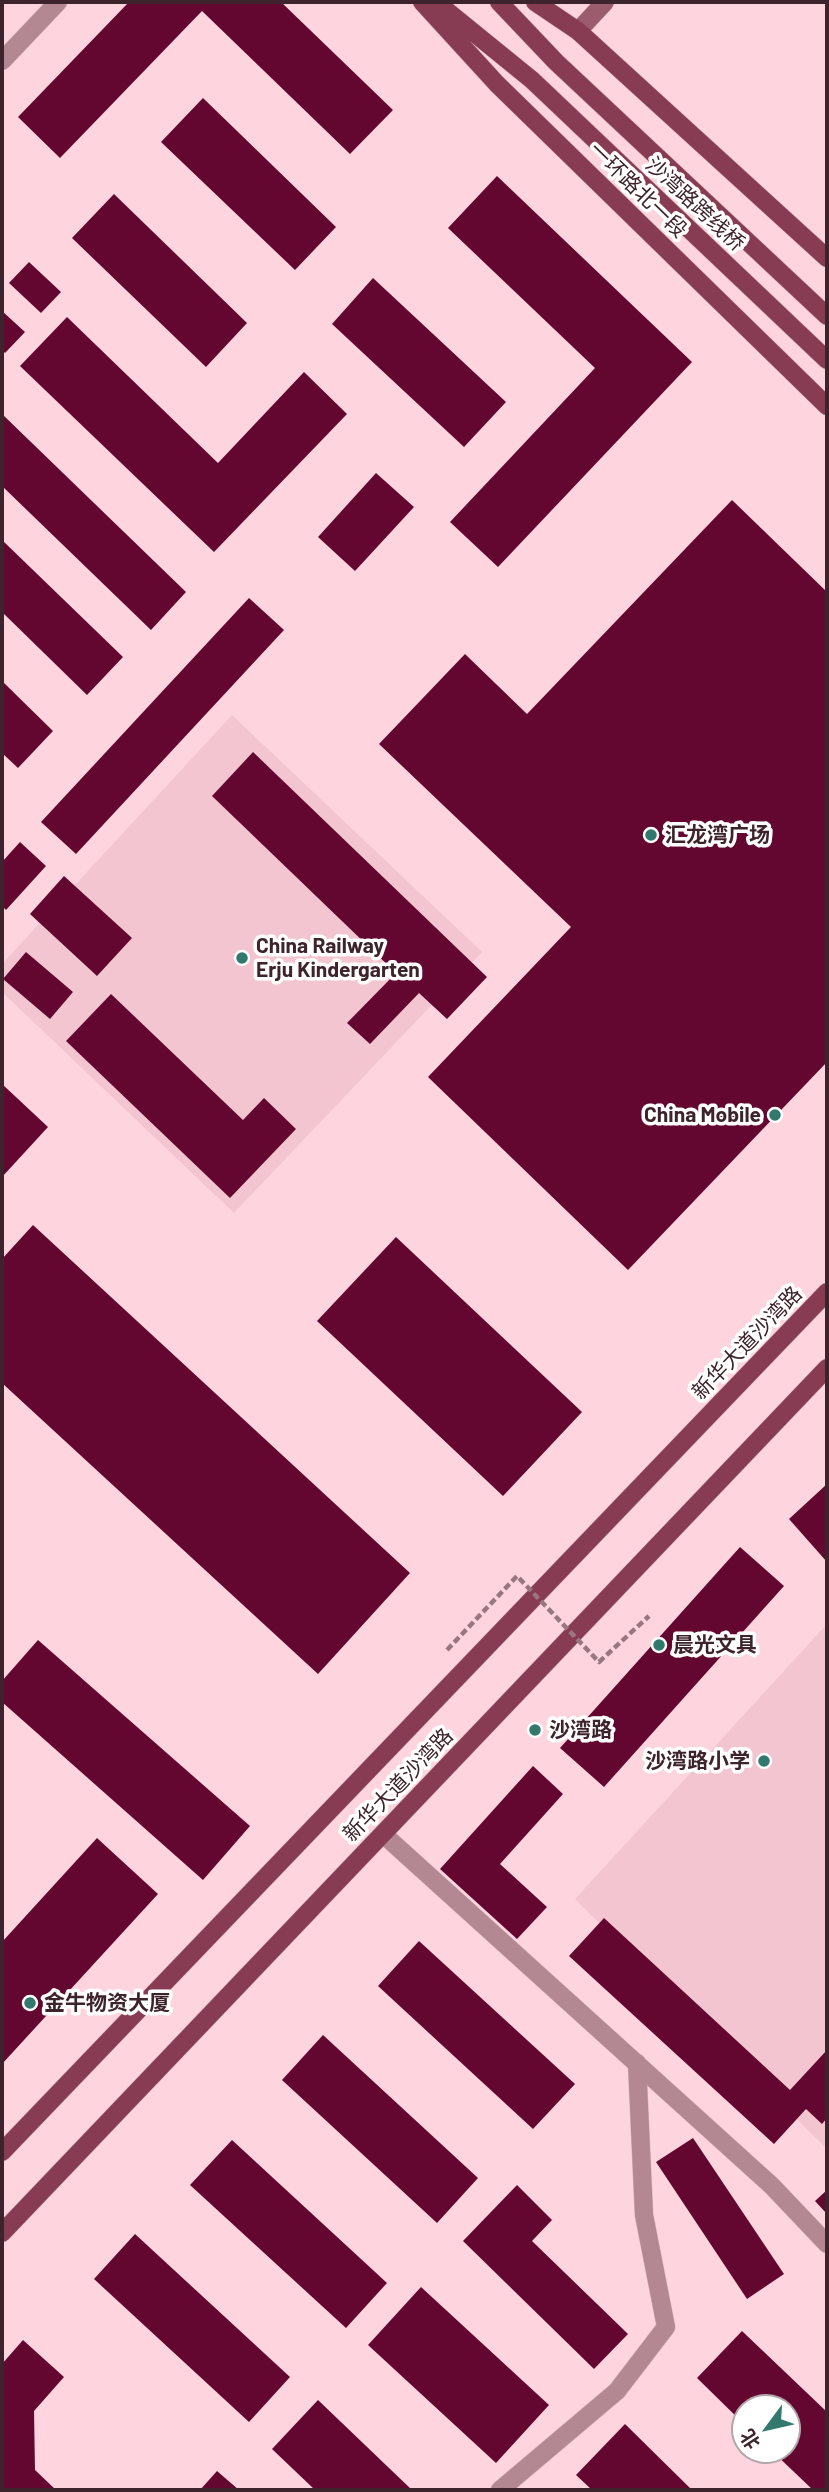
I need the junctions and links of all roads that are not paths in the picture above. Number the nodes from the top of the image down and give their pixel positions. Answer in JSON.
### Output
{"nodes":[{"id":1,"x":58,"y":2,"type":"edge"},
{"id":2,"x":422,"y":2,"type":"edge"},
{"id":3,"x":436,"y":2,"type":"edge"},
{"id":4,"x":499,"y":2,"type":"edge"},
{"id":5,"x":535,"y":2,"type":"edge"},
{"id":6,"x":605,"y":2,"type":"edge"},
{"id":7,"x":578,"y":31,"type":"junction"},
{"id":8,"x":2,"y":61,"type":"edge"},
{"id":9,"x":827,"y":258,"type":"edge"},
{"id":10,"x":827,"y":316,"type":"edge"},
{"id":11,"x":827,"y":360,"type":"edge"},
{"id":12,"x":827,"y":406,"type":"edge"},
{"id":13,"x":827,"y":1293,"type":"edge"},
{"id":14,"x":827,"y":1368,"type":"edge"},
{"id":15,"x":383,"y":1834,"type":"junction"},
{"id":16,"x":636,"y":2063,"type":"junction"},
{"id":17,"x":2,"y":2151,"type":"edge"},
{"id":18,"x":2,"y":2233,"type":"edge"},
{"id":19,"x":827,"y":2244,"type":"edge"},
{"id":20,"x":500,"y":2490,"type":"edge"}],
"edges":[{"from":1,"to":8,"type":"street"},
{"from":2,"to":12,"type":"main road","name":"一环路北一段"},
{"from":3,"to":11,"type":"main road","name":"沙湾路跨线桥"},
{"from":4,"to":10,"type":"main road","name":"沙湾路跨线桥"},
{"from":5,"to":7,"type":"main road"},
{"from":6,"to":7,"type":"street"},
{"from":7,"to":9,"type":"main road"},
{"from":13,"to":17,"type":"main road","name":"新华大道沙湾路"},
{"from":14,"to":15,"type":"main road","name":"新华大道沙湾路"},
{"from":15,"to":16,"type":"street"},
{"from":15,"to":18,"type":"main road","name":"新华大道沙湾路"},
{"from":16,"to":19,"type":"street"},
{"from":16,"to":20,"type":"street"}]}
